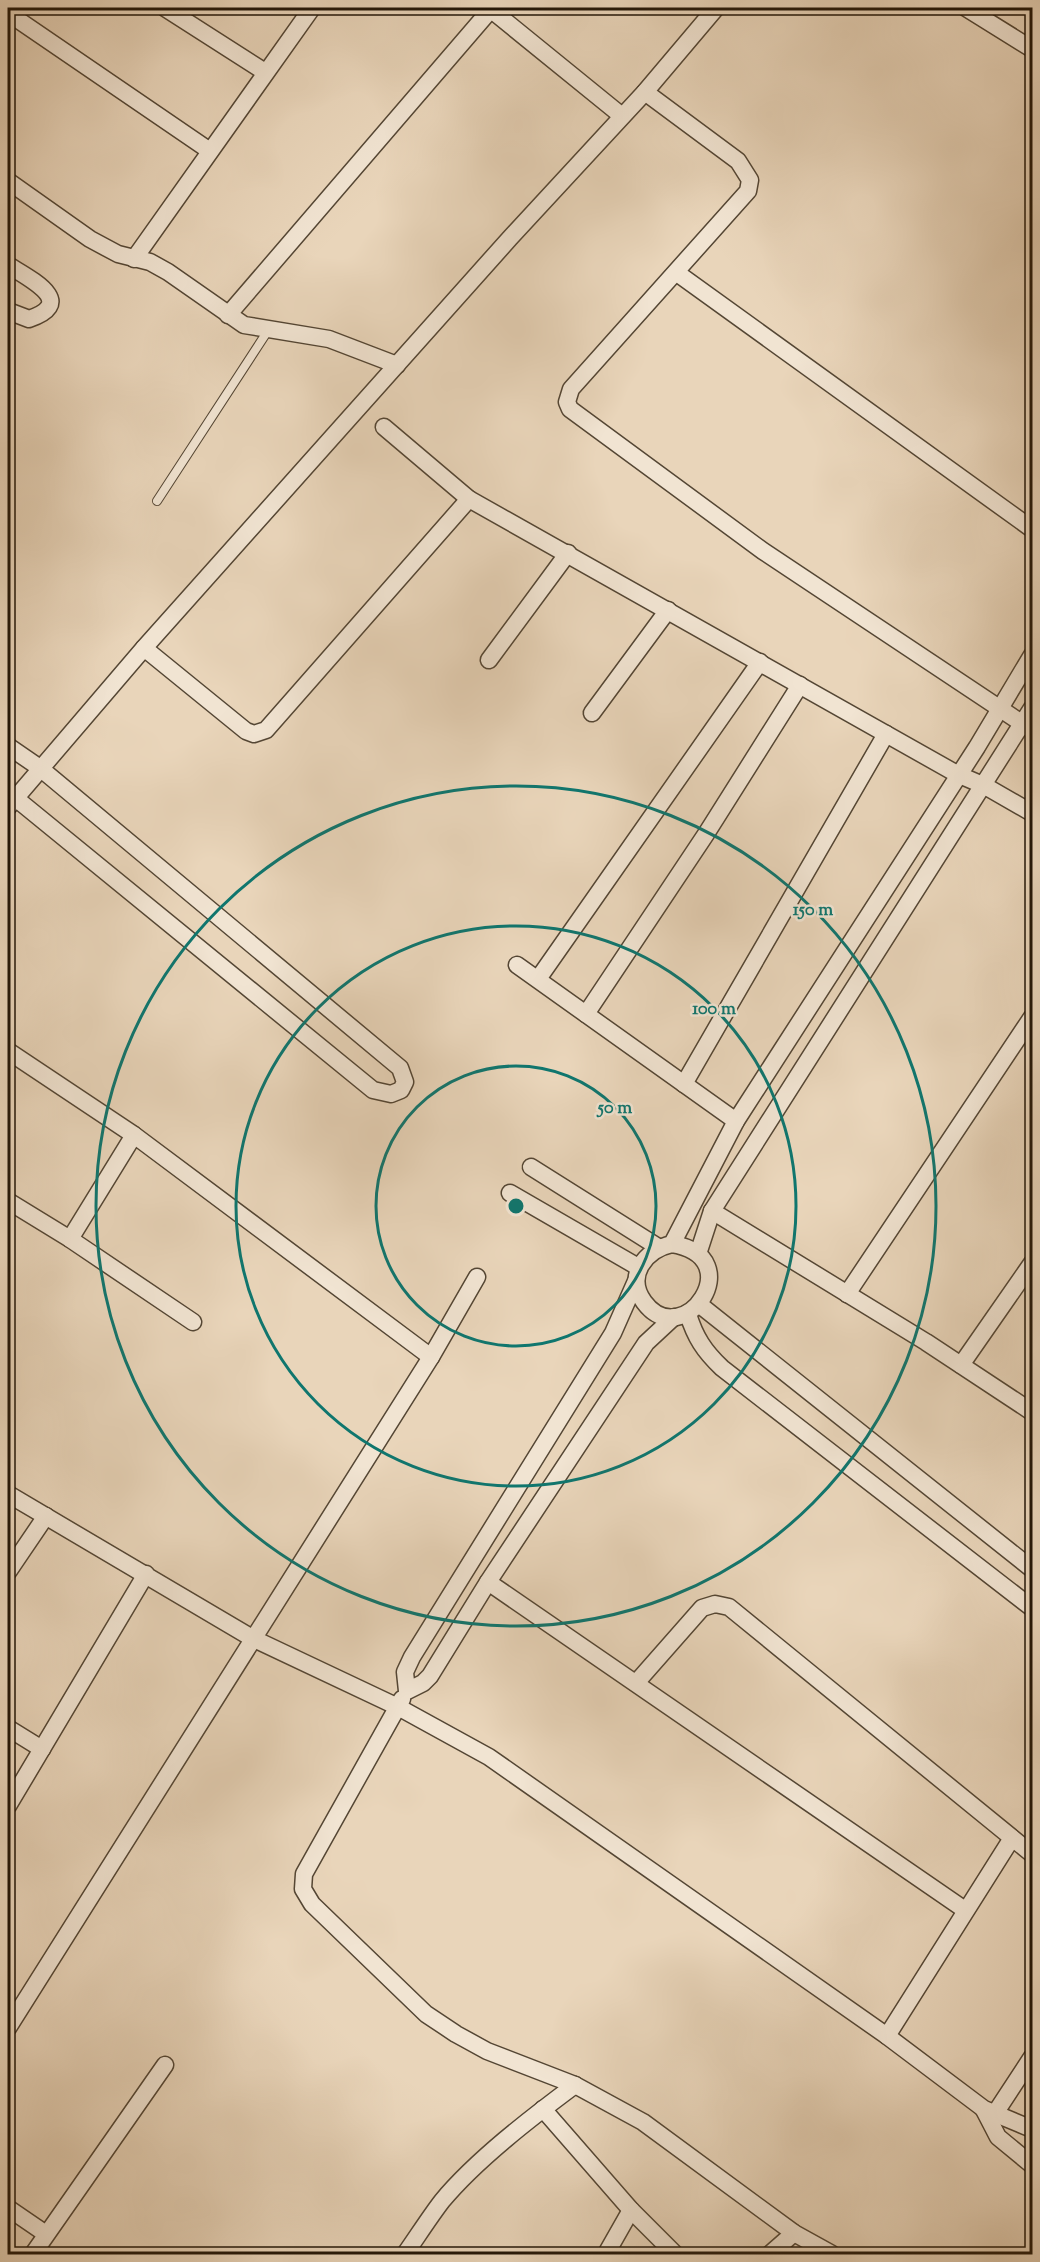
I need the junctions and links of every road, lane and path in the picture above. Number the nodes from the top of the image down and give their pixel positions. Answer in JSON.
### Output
{"nodes":[{"id":1,"x":165,"y":8,"type":"edge"},
{"id":2,"x":312,"y":8,"type":"edge"},
{"id":3,"x":491,"y":8,"type":"edge"},
{"id":4,"x":716,"y":8,"type":"edge"},
{"id":5,"x":966,"y":8,"type":"edge"},
{"id":6,"x":8,"y":13,"type":"edge"},
{"id":7,"x":1032,"y":49,"type":"edge"},
{"id":8,"x":265,"y":72,"type":"junction"},
{"id":9,"x":645,"y":92,"type":"junction"},
{"id":10,"x":622,"y":116,"type":"junction"},
{"id":11,"x":210,"y":151,"type":"junction"},
{"id":12,"x":8,"y":181,"type":"edge"},
{"id":13,"x":134,"y":259,"type":"junction"},
{"id":14,"x":8,"y":264,"type":"edge"},
{"id":15,"x":677,"y":273,"type":"junction"},
{"id":16,"x":8,"y":311,"type":"edge"},
{"id":17,"x":228,"y":315,"type":"junction"},
{"id":18,"x":269,"y":329,"type":"junction"},
{"id":19,"x":397,"y":365,"type":"junction"},
{"id":20,"x":384,"y":427,"type":"dead end"},
{"id":21,"x":469,"y":498,"type":"junction"},
{"id":22,"x":156,"y":501,"type":"dead end"},
{"id":23,"x":1032,"y":530,"type":"edge"},
{"id":24,"x":567,"y":553,"type":"junction"},
{"id":25,"x":668,"y":610,"type":"junction"},
{"id":26,"x":144,"y":648,"type":"junction"},
{"id":27,"x":1032,"y":655,"type":"edge"},
{"id":28,"x":489,"y":660,"type":"dead end"},
{"id":29,"x":760,"y":662,"type":"junction"},
{"id":30,"x":800,"y":685,"type":"junction"},
{"id":31,"x":1032,"y":708,"type":"edge"},
{"id":32,"x":1000,"y":711,"type":"junction"},
{"id":33,"x":592,"y":713,"type":"dead end"},
{"id":34,"x":1028,"y":727,"type":"edge"},
{"id":35,"x":886,"y":734,"type":"junction"},
{"id":36,"x":8,"y":746,"type":"edge"},
{"id":37,"x":40,"y":768,"type":"junction"},
{"id":38,"x":957,"y":774,"type":"junction"},
{"id":39,"x":985,"y":786,"type":"junction"},
{"id":40,"x":10,"y":799,"type":"edge"},
{"id":41,"x":1032,"y":813,"type":"edge"},
{"id":42,"x":517,"y":965,"type":"dead end"},
{"id":43,"x":538,"y":980,"type":"junction"},
{"id":44,"x":586,"y":1014,"type":"junction"},
{"id":45,"x":1032,"y":1017,"type":"edge"},
{"id":46,"x":8,"y":1051,"type":"edge"},
{"id":47,"x":684,"y":1084,"type":"junction"},
{"id":48,"x":736,"y":1121,"type":"junction"},
{"id":49,"x":134,"y":1135,"type":"junction"},
{"id":50,"x":531,"y":1167,"type":"dead end"},
{"id":51,"x":510,"y":1193,"type":"dead end"},
{"id":52,"x":8,"y":1201,"type":"edge"},
{"id":53,"x":712,"y":1211,"type":"junction"},
{"id":54,"x":70,"y":1239,"type":"junction"},
{"id":55,"x":665,"y":1245,"type":"junction"},
{"id":56,"x":698,"y":1254,"type":"junction"},
{"id":57,"x":1032,"y":1263,"type":"edge"},
{"id":58,"x":637,"y":1274,"type":"junction"},
{"id":59,"x":477,"y":1277,"type":"dead end"},
{"id":60,"x":847,"y":1294,"type":"junction"},
{"id":61,"x":687,"y":1312,"type":"junction"},
{"id":62,"x":193,"y":1322,"type":"dead end"},
{"id":63,"x":430,"y":1357,"type":"junction"},
{"id":64,"x":961,"y":1365,"type":"junction"},
{"id":65,"x":1032,"y":1412,"type":"edge"},
{"id":66,"x":8,"y":1494,"type":"edge"},
{"id":67,"x":46,"y":1516,"type":"junction"},
{"id":68,"x":1032,"y":1569,"type":"edge"},
{"id":69,"x":8,"y":1572,"type":"edge"},
{"id":70,"x":146,"y":1574,"type":"junction"},
{"id":71,"x":488,"y":1582,"type":"junction"},
{"id":72,"x":1032,"y":1608,"type":"edge"},
{"id":73,"x":252,"y":1638,"type":"junction"},
{"id":74,"x":636,"y":1683,"type":"junction"},
{"id":75,"x":407,"y":1691,"type":"junction"},
{"id":76,"x":398,"y":1707,"type":"junction"},
{"id":77,"x":8,"y":1728,"type":"edge"},
{"id":78,"x":42,"y":1749,"type":"junction"},
{"id":79,"x":8,"y":1806,"type":"edge"},
{"id":80,"x":1012,"y":1838,"type":"junction"},
{"id":81,"x":1032,"y":1854,"type":"edge"},
{"id":82,"x":965,"y":1910,"type":"junction"},
{"id":83,"x":8,"y":2028,"type":"edge"},
{"id":84,"x":887,"y":2036,"type":"junction"},
{"id":85,"x":1032,"y":2057,"type":"edge"},
{"id":86,"x":165,"y":2065,"type":"dead end"},
{"id":87,"x":575,"y":2085,"type":"junction"},
{"id":88,"x":543,"y":2109,"type":"junction"},
{"id":89,"x":990,"y":2114,"type":"junction"},
{"id":90,"x":1032,"y":2129,"type":"edge"},
{"id":91,"x":1032,"y":2165,"type":"edge"},
{"id":92,"x":8,"y":2208,"type":"edge"},
{"id":93,"x":631,"y":2210,"type":"junction"},
{"id":94,"x":794,"y":2233,"type":"junction"},
{"id":95,"x":46,"y":2234,"type":"junction"},
{"id":96,"x":33,"y":2254,"type":"edge"},
{"id":97,"x":405,"y":2254,"type":"edge"},
{"id":98,"x":606,"y":2254,"type":"edge"},
{"id":99,"x":675,"y":2254,"type":"edge"},
{"id":100,"x":770,"y":2254,"type":"edge"},
{"id":101,"x":832,"y":2254,"type":"edge"}],
"edges":[{"from":1,"to":8,"type":"street"},
{"from":2,"to":8,"type":"street"},
{"from":3,"to":10,"type":"street"},
{"from":3,"to":17,"type":"street"},
{"from":4,"to":9,"type":"street"},
{"from":5,"to":7,"type":"street"},
{"from":6,"to":11,"type":"street"},
{"from":8,"to":11,"type":"street"},
{"from":9,"to":10,"type":"street"},
{"from":9,"to":15,"type":"street"},
{"from":10,"to":19,"type":"street"},
{"from":11,"to":13,"type":"street"},
{"from":12,"to":13,"type":"street"},
{"from":13,"to":17,"type":"street"},
{"from":14,"to":16,"type":"street"},
{"from":15,"to":23,"type":"street"},
{"from":15,"to":32,"type":"street"},
{"from":17,"to":18,"type":"street"},
{"from":18,"to":19,"type":"street"},
{"from":18,"to":22,"type":"lane"},
{"from":19,"to":26,"type":"street"},
{"from":20,"to":21,"type":"street"},
{"from":21,"to":24,"type":"street"},
{"from":21,"to":26,"type":"street"},
{"from":24,"to":25,"type":"street"},
{"from":24,"to":28,"type":"street"},
{"from":25,"to":29,"type":"street"},
{"from":25,"to":33,"type":"street"},
{"from":26,"to":37,"type":"street"},
{"from":27,"to":32,"type":"street"},
{"from":29,"to":30,"type":"street"},
{"from":29,"to":43,"type":"street"},
{"from":30,"to":35,"type":"street"},
{"from":30,"to":44,"type":"street"},
{"from":31,"to":34,"type":"street"},
{"from":32,"to":34,"type":"street"},
{"from":32,"to":38,"type":"street"},
{"from":34,"to":39,"type":"street"},
{"from":35,"to":38,"type":"street"},
{"from":35,"to":47,"type":"street"},
{"from":36,"to":37,"type":"street"},
{"from":37,"to":40,"type":"street"},
{"from":37,"to":40,"type":"street"},
{"from":38,"to":39,"type":"street"},
{"from":38,"to":48,"type":"street"},
{"from":39,"to":41,"type":"street"},
{"from":39,"to":53,"type":"street"},
{"from":42,"to":43,"type":"street"},
{"from":43,"to":44,"type":"street"},
{"from":44,"to":47,"type":"street"},
{"from":45,"to":60,"type":"street"},
{"from":46,"to":49,"type":"street"},
{"from":47,"to":48,"type":"street"},
{"from":48,"to":55,"type":"street"},
{"from":49,"to":54,"type":"street"},
{"from":49,"to":63,"type":"street"},
{"from":50,"to":55,"type":"street"},
{"from":51,"to":58,"type":"street"},
{"from":52,"to":54,"type":"street"},
{"from":53,"to":56,"type":"street"},
{"from":53,"to":60,"type":"street"},
{"from":54,"to":62,"type":"street"},
{"from":55,"to":56,"type":"street"},
{"from":55,"to":58,"type":"street"},
{"from":56,"to":61,"type":"street"},
{"from":57,"to":64,"type":"street"},
{"from":58,"to":61,"type":"street"},
{"from":58,"to":75,"type":"street"},
{"from":59,"to":63,"type":"street"},
{"from":60,"to":64,"type":"street"},
{"from":61,"to":68,"type":"street"},
{"from":61,"to":71,"type":"street"},
{"from":61,"to":72,"type":"street"},
{"from":63,"to":73,"type":"street"},
{"from":64,"to":65,"type":"street"},
{"from":66,"to":67,"type":"street"},
{"from":67,"to":69,"type":"street"},
{"from":67,"to":70,"type":"street"},
{"from":70,"to":73,"type":"street"},
{"from":70,"to":78,"type":"street"},
{"from":71,"to":74,"type":"street"},
{"from":71,"to":75,"type":"street"},
{"from":73,"to":76,"type":"street"},
{"from":73,"to":83,"type":"street"},
{"from":74,"to":80,"type":"street"},
{"from":74,"to":82,"type":"street"},
{"from":75,"to":76,"type":"street"},
{"from":76,"to":84,"type":"street"},
{"from":76,"to":87,"type":"street"},
{"from":77,"to":78,"type":"street"},
{"from":78,"to":79,"type":"street"},
{"from":80,"to":81,"type":"street"},
{"from":80,"to":82,"type":"street"},
{"from":82,"to":84,"type":"street"},
{"from":84,"to":89,"type":"street"},
{"from":85,"to":89,"type":"street"},
{"from":86,"to":95,"type":"street"},
{"from":87,"to":88,"type":"street"},
{"from":87,"to":94,"type":"street"},
{"from":88,"to":93,"type":"street"},
{"from":88,"to":97,"type":"street"},
{"from":89,"to":90,"type":"street"},
{"from":89,"to":91,"type":"street"},
{"from":92,"to":95,"type":"street"},
{"from":93,"to":98,"type":"street"},
{"from":93,"to":99,"type":"street"},
{"from":94,"to":100,"type":"street"},
{"from":94,"to":101,"type":"street"},
{"from":95,"to":96,"type":"street"}]}
